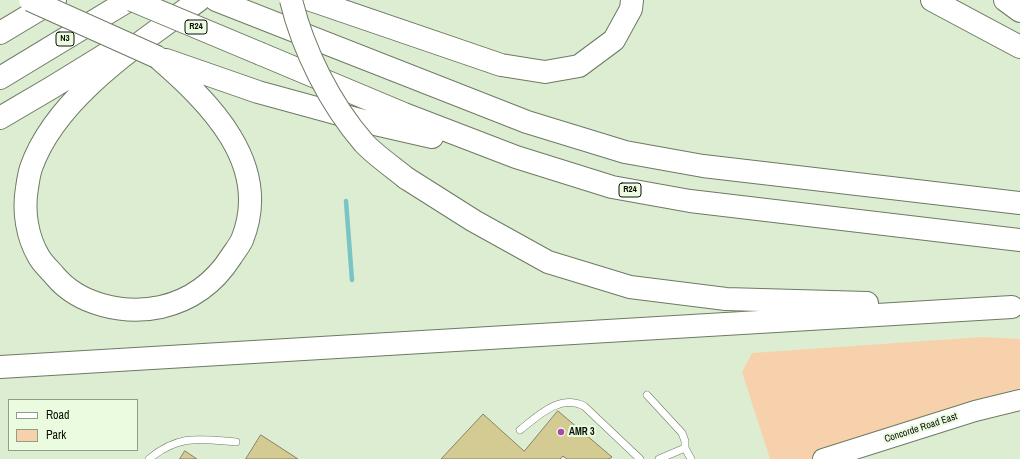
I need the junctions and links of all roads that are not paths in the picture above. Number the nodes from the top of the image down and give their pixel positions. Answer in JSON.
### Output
{"nodes":[{"id":1,"x":30,"y":0,"type":"edge"},
{"id":2,"x":55,"y":0,"type":"edge"},
{"id":3,"x":130,"y":0,"type":"edge"},
{"id":4,"x":194,"y":0,"type":"edge"},
{"id":5,"x":199,"y":0,"type":"edge"},
{"id":6,"x":216,"y":0,"type":"edge"},
{"id":7,"x":291,"y":0,"type":"edge"},
{"id":8,"x":311,"y":0,"type":"edge"},
{"id":9,"x":632,"y":0,"type":"edge"},
{"id":10,"x":932,"y":0,"type":"edge"},
{"id":11,"x":1005,"y":0,"type":"edge"},
{"id":12,"x":1020,"y":11,"type":"edge"},
{"id":13,"x":0,"y":33,"type":"edge"},
{"id":14,"x":1020,"y":47,"type":"edge"},
{"id":15,"x":192,"y":76,"type":"junction"},
{"id":16,"x":0,"y":78,"type":"edge"},
{"id":17,"x":0,"y":118,"type":"edge"},
{"id":18,"x":516,"y":157,"type":"junction"},
{"id":19,"x":1020,"y":203,"type":"edge"},
{"id":20,"x":1020,"y":240,"type":"edge"},
{"id":21,"x":1016,"y":308,"type":"edge"},
{"id":22,"x":0,"y":367,"type":"edge"},
{"id":23,"x":647,"y":395,"type":"dead end"},
{"id":24,"x":1020,"y":400,"type":"edge"},
{"id":25,"x":520,"y":430,"type":"dead end"},
{"id":26,"x":236,"y":442,"type":"dead end"},
{"id":27,"x":685,"y":448,"type":"junction"},
{"id":28,"x":149,"y":459,"type":"edge"},
{"id":29,"x":640,"y":459,"type":"edge"},
{"id":30,"x":659,"y":459,"type":"edge"},
{"id":31,"x":692,"y":459,"type":"edge"},
{"id":32,"x":823,"y":459,"type":"edge"}],
"edges":[{"from":1,"to":15,"type":"highway","bridge":true},
{"from":2,"to":13,"type":"highway"},
{"from":3,"to":16,"type":"highway","number":"N3"},
{"from":3,"to":18,"type":"highway","number":"R24","bridge":true},
{"from":4,"to":17,"type":"highway"},
{"from":5,"to":15,"type":"highway"},
{"from":6,"to":19,"type":"highway"},
{"from":7,"to":21,"type":"highway","bridge":true},
{"from":8,"to":9,"type":"highway"},
{"from":10,"to":14,"type":"highway"},
{"from":11,"to":12,"type":"highway"},
{"from":15,"to":18,"type":"highway"},
{"from":18,"to":20,"type":"highway","number":"R24"},
{"from":21,"to":22,"type":"highway"},
{"from":23,"to":27,"type":"lane"},
{"from":24,"to":32,"type":"main road","name":"Concorde Road East"},
{"from":25,"to":29,"type":"lane"},
{"from":26,"to":28,"type":"lane"},
{"from":27,"to":30,"type":"lane"},
{"from":27,"to":31,"type":"lane"}]}
